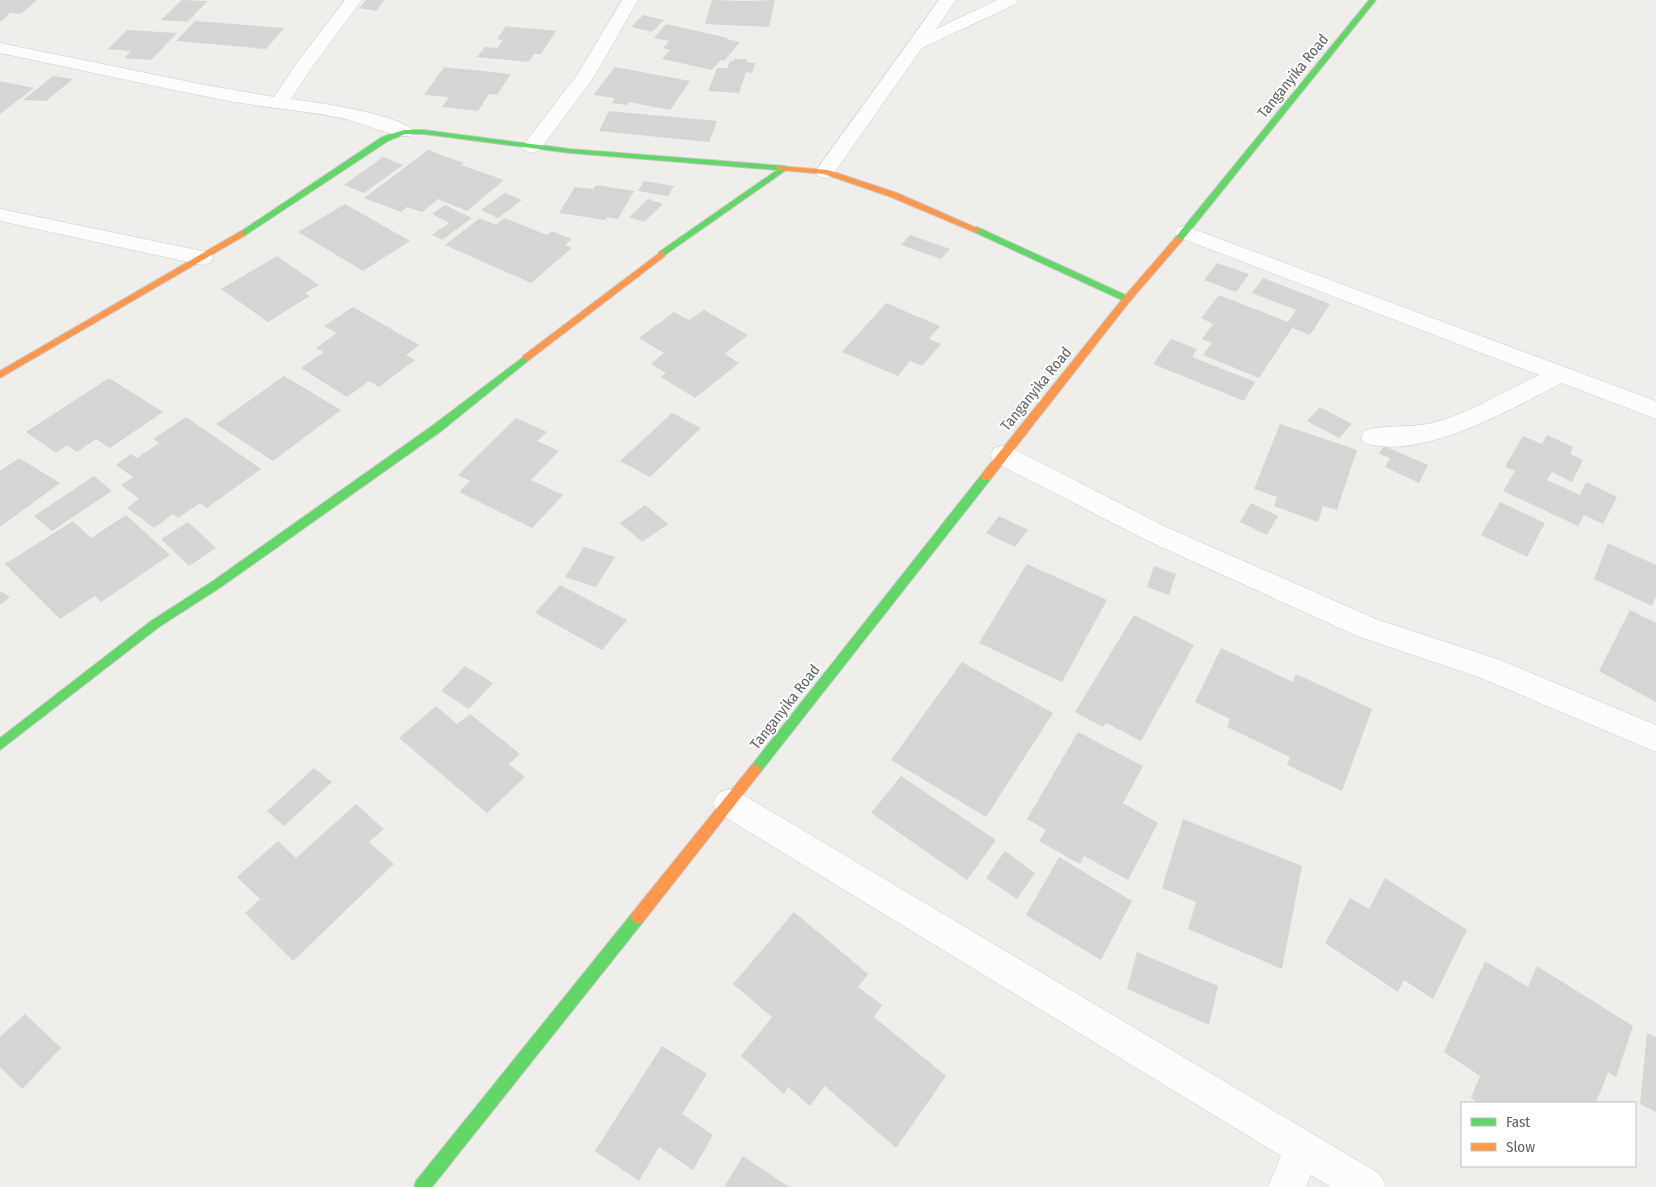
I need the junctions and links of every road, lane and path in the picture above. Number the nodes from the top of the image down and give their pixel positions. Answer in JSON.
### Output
{"nodes":[{"id":1,"x":354,"y":0,"type":"edge"},
{"id":2,"x":630,"y":0,"type":"edge"},
{"id":3,"x":948,"y":0,"type":"edge"},
{"id":4,"x":1010,"y":0,"type":"edge"},
{"id":5,"x":1373,"y":0,"type":"edge"},
{"id":6,"x":915,"y":46,"type":"junction"},
{"id":7,"x":0,"y":48,"type":"edge"},
{"id":8,"x":280,"y":102,"type":"junction"},
{"id":9,"x":404,"y":132,"type":"junction"},
{"id":10,"x":532,"y":147,"type":"junction"},
{"id":11,"x":785,"y":168,"type":"junction"},
{"id":12,"x":825,"y":172,"type":"junction"},
{"id":13,"x":0,"y":215,"type":"edge"},
{"id":14,"x":1185,"y":232,"type":"junction"},
{"id":15,"x":202,"y":258,"type":"junction"},
{"id":16,"x":1127,"y":299,"type":"junction"},
{"id":17,"x":1561,"y":374,"type":"junction"},
{"id":18,"x":0,"y":375,"type":"edge"},
{"id":19,"x":1656,"y":410,"type":"edge"},
{"id":20,"x":1373,"y":437,"type":"dead end"},
{"id":21,"x":1003,"y":454,"type":"junction"},
{"id":22,"x":1656,"y":739,"type":"edge"},
{"id":23,"x":0,"y":745,"type":"edge"},
{"id":24,"x":729,"y":803,"type":"junction"},
{"id":25,"x":1303,"y":1148,"type":"junction"},
{"id":26,"x":422,"y":1187,"type":"edge"},
{"id":27,"x":1287,"y":1187,"type":"edge"},
{"id":28,"x":1367,"y":1187,"type":"edge"}],
"edges":[{"from":1,"to":8,"type":"street"},
{"from":2,"to":10,"type":"street"},
{"from":3,"to":6,"type":"street"},
{"from":4,"to":6,"type":"street"},
{"from":5,"to":14,"type":"street","name":"Tanganyika Road"},
{"from":6,"to":12,"type":"street"},
{"from":7,"to":8,"type":"street"},
{"from":8,"to":9,"type":"street"},
{"from":9,"to":10,"type":"street"},
{"from":9,"to":15,"type":"street"},
{"from":10,"to":11,"type":"street"},
{"from":11,"to":12,"type":"street"},
{"from":11,"to":23,"type":"street"},
{"from":12,"to":16,"type":"street"},
{"from":13,"to":15,"type":"street"},
{"from":14,"to":16,"type":"street","name":"Tanganyika Road"},
{"from":14,"to":17,"type":"street"},
{"from":15,"to":18,"type":"street"},
{"from":16,"to":21,"type":"street","name":"Tanganyika Road"},
{"from":17,"to":19,"type":"street"},
{"from":17,"to":20,"type":"street"},
{"from":21,"to":22,"type":"street"},
{"from":21,"to":24,"type":"street","name":"Tanganyika Road"},
{"from":24,"to":25,"type":"street"},
{"from":24,"to":26,"type":"street","name":"Tanganyika Road"},
{"from":25,"to":27,"type":"street"},
{"from":25,"to":28,"type":"street"}]}
